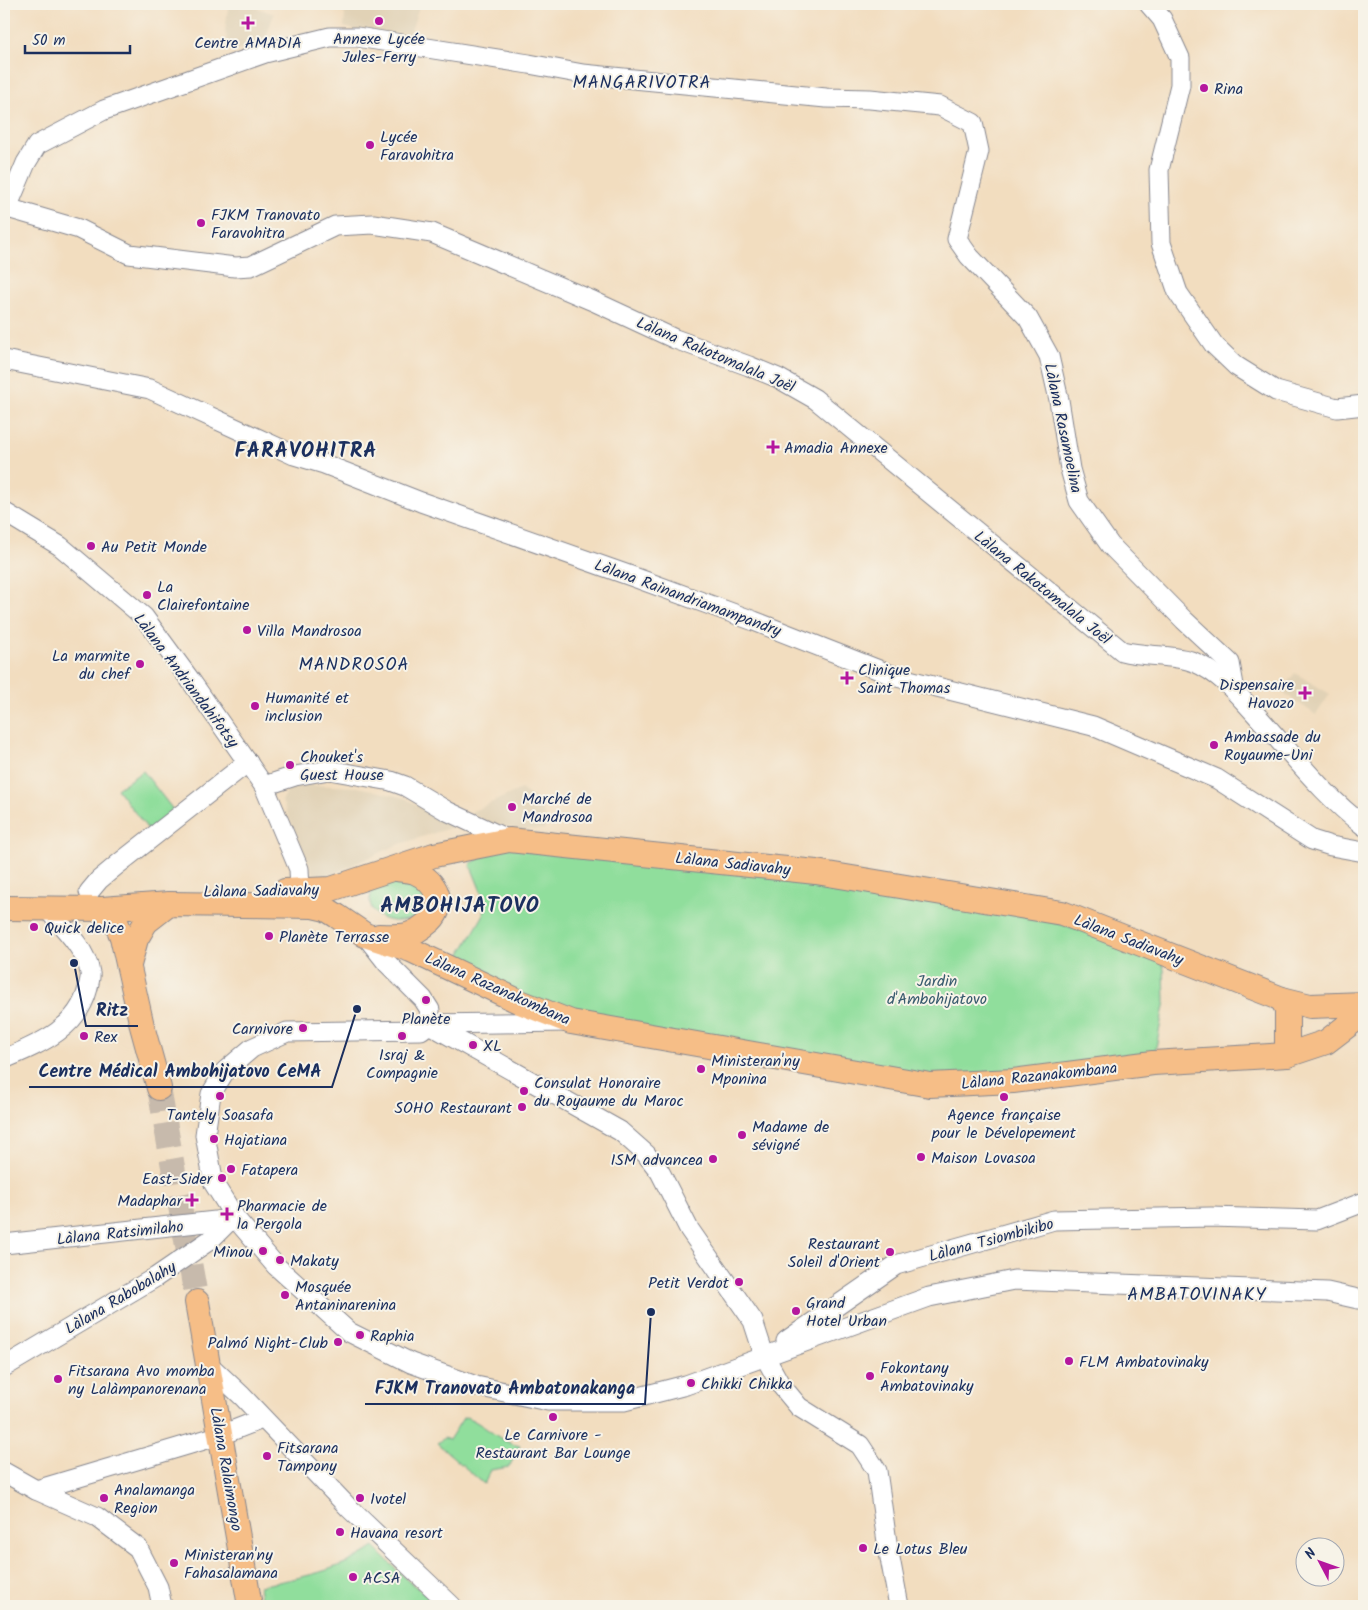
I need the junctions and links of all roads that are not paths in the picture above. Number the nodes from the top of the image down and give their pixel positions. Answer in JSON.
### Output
{"nodes":[{"id":1,"x":1149,"y":4,"type":"edge"},
{"id":2,"x":5,"y":208,"type":"edge"},
{"id":3,"x":4,"y":360,"type":"edge"},
{"id":4,"x":1364,"y":404,"type":"edge"},
{"id":5,"x":4,"y":512,"type":"edge"},
{"id":6,"x":1235,"y":691,"type":"junction"},
{"id":7,"x":248,"y":762,"type":"junction"},
{"id":8,"x":264,"y":786,"type":"junction"},
{"id":9,"x":1344,"y":811,"type":"junction"},
{"id":10,"x":1364,"y":826,"type":"edge"},
{"id":11,"x":509,"y":840,"type":"junction"},
{"id":12,"x":1331,"y":846,"type":"junction"},
{"id":13,"x":1364,"y":852,"type":"edge"},
{"id":14,"x":396,"y":869,"type":"junction"},
{"id":15,"x":4,"y":895,"type":"edge"},
{"id":16,"x":306,"y":898,"type":"junction"},
{"id":17,"x":96,"y":900,"type":"junction"},
{"id":18,"x":169,"y":904,"type":"junction"},
{"id":19,"x":4,"y":908,"type":"edge"},
{"id":20,"x":48,"y":909,"type":"junction"},
{"id":21,"x":365,"y":935,"type":"junction"},
{"id":22,"x":128,"y":966,"type":"junction"},
{"id":23,"x":1282,"y":999,"type":"junction"},
{"id":24,"x":1364,"y":1004,"type":"edge"},
{"id":25,"x":1310,"y":1006,"type":"junction"},
{"id":26,"x":1364,"y":1013,"type":"edge"},
{"id":27,"x":571,"y":1022,"type":"junction"},
{"id":28,"x":430,"y":1024,"type":"junction"},
{"id":29,"x":1314,"y":1046,"type":"junction"},
{"id":30,"x":1287,"y":1055,"type":"junction"},
{"id":31,"x":4,"y":1060,"type":"edge"},
{"id":32,"x":159,"y":1088,"type":"tunnel mouth"},
{"id":33,"x":1364,"y":1202,"type":"edge"},
{"id":34,"x":233,"y":1219,"type":"junction"},
{"id":35,"x":4,"y":1244,"type":"edge"},
{"id":36,"x":197,"y":1302,"type":"tunnel mouth"},
{"id":37,"x":1362,"y":1303,"type":"edge"},
{"id":38,"x":764,"y":1355,"type":"junction"},
{"id":39,"x":209,"y":1365,"type":"junction"},
{"id":40,"x":4,"y":1367,"type":"edge"},
{"id":41,"x":262,"y":1419,"type":"junction"},
{"id":42,"x":221,"y":1435,"type":"junction"},
{"id":43,"x":4,"y":1472,"type":"edge"},
{"id":44,"x":36,"y":1490,"type":"junction"},
{"id":45,"x":162,"y":1606,"type":"edge"},
{"id":46,"x":250,"y":1606,"type":"edge"},
{"id":47,"x":452,"y":1606,"type":"edge"},
{"id":48,"x":899,"y":1606,"type":"edge"}],
"edges":[{"from":1,"to":4,"type":"street"},
{"from":2,"to":6,"type":"street","name":"Làlana Rakotomalala Joël"},
{"from":2,"to":6,"type":"street","name":"Làlana Rasamoelina"},
{"from":3,"to":12,"type":"street","name":"Làlana Rainandriamampandry"},
{"from":5,"to":7,"type":"street","name":"Làlana Andriandahifotsy"},
{"from":6,"to":9,"type":"street","name":"Làlana Rakotomalala Joël"},
{"from":7,"to":8,"type":"street","name":"Làlana Andriandahifotsy"},
{"from":7,"to":17,"type":"street"},
{"from":8,"to":11,"type":"street"},
{"from":8,"to":16,"type":"street"},
{"from":9,"to":10,"type":"street","name":"Làlana Rakotomalala Joël"},
{"from":9,"to":12,"type":"street"},
{"from":11,"to":14,"type":"main road","name":"Làlana Sadiavahy"},
{"from":11,"to":23,"type":"main road","name":"Làlana Sadiavahy"},
{"from":12,"to":13,"type":"street","name":"Làlana Rainandriamampandry"},
{"from":14,"to":16,"type":"main road","name":"Làlana Sadiavahy"},
{"from":14,"to":21,"type":"main road"},
{"from":15,"to":17,"type":"main road"},
{"from":16,"to":17,"type":"main road","name":"Làlana Sadiavahy"},
{"from":16,"to":18,"type":"main road"},
{"from":16,"to":21,"type":"main road","name":"Làlana Razanakombana"},
{"from":17,"to":18,"type":"main road"},
{"from":17,"to":20,"type":"main road"},
{"from":17,"to":22,"type":"main road"},
{"from":18,"to":22,"type":"main road"},
{"from":19,"to":20,"type":"main road"},
{"from":20,"to":31,"type":"street"},
{"from":21,"to":27,"type":"main road","name":"Làlana Razanakombana"},
{"from":21,"to":28,"type":"street"},
{"from":22,"to":32,"type":"main road"},
{"from":23,"to":25,"type":"main road","name":"Làlana Sadiavahy"},
{"from":23,"to":30,"type":"main road"},
{"from":24,"to":25,"type":"main road","name":"Làlana Sadiavahy"},
{"from":25,"to":29,"type":"main road"},
{"from":26,"to":29,"type":"main road","name":"Làlana Razanakombana"},
{"from":27,"to":28,"type":"street"},
{"from":27,"to":30,"type":"main road","name":"Làlana Razanakombana"},
{"from":28,"to":34,"type":"street"},
{"from":28,"to":38,"type":"street"},
{"from":29,"to":30,"type":"main road","name":"Làlana Razanakombana"},
{"from":33,"to":38,"type":"street","name":"Làlana Tsiombikibo"},
{"from":34,"to":35,"type":"street","name":"Làlana Ratsimilaho"},
{"from":34,"to":38,"type":"street"},
{"from":34,"to":40,"type":"street","name":"Làlana Rabobalahy"},
{"from":36,"to":39,"type":"main road","name":"Làlana Ralaimongo"},
{"from":37,"to":38,"type":"street"},
{"from":38,"to":48,"type":"street"},
{"from":39,"to":41,"type":"street"},
{"from":39,"to":42,"type":"main road","name":"Làlana Ralaimongo"},
{"from":41,"to":42,"type":"street"},
{"from":41,"to":47,"type":"street"},
{"from":42,"to":44,"type":"street"},
{"from":42,"to":46,"type":"main road","name":"Làlana Ralaimongo"},
{"from":43,"to":44,"type":"street"},
{"from":44,"to":45,"type":"street"}]}
